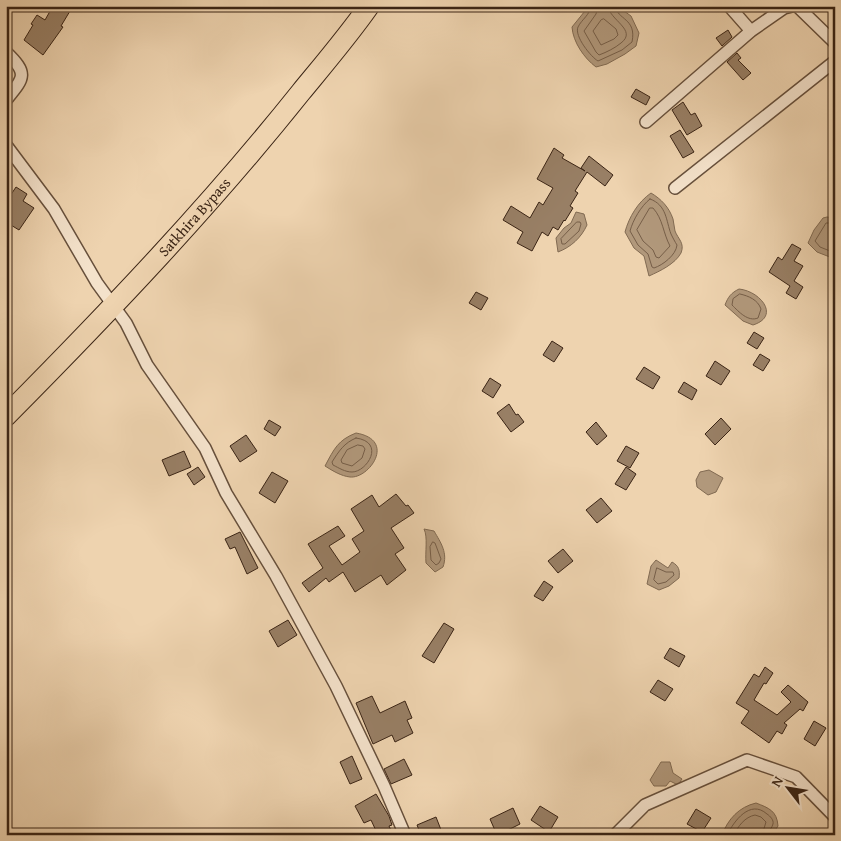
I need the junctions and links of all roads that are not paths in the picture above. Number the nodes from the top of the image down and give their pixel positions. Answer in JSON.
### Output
{"nodes":[{"id":1,"x":369,"y":6,"type":"edge"},
{"id":2,"x":730,"y":6,"type":"edge"},
{"id":3,"x":792,"y":6,"type":"edge"},
{"id":4,"x":797,"y":6,"type":"edge"},
{"id":5,"x":751,"y":31,"type":"junction"},
{"id":6,"x":835,"y":43,"type":"edge"},
{"id":7,"x":6,"y":52,"type":"edge"},
{"id":8,"x":835,"y":61,"type":"edge"},
{"id":9,"x":6,"y":100,"type":"edge"},
{"id":10,"x":646,"y":122,"type":"dead end"},
{"id":11,"x":6,"y":145,"type":"edge"},
{"id":12,"x":674,"y":188,"type":"dead end"},
{"id":13,"x":113,"y":307,"type":"junction"},
{"id":14,"x":6,"y":416,"type":"edge"},
{"id":15,"x":835,"y":817,"type":"edge"},
{"id":16,"x":405,"y":835,"type":"edge"},
{"id":17,"x":615,"y":835,"type":"edge"}],
"edges":[{"from":1,"to":13,"type":"highway","name":"Satkhira Bypass"},
{"from":2,"to":5,"type":"street"},
{"from":3,"to":5,"type":"street"},
{"from":4,"to":6,"type":"street"},
{"from":5,"to":10,"type":"street"},
{"from":7,"to":9,"type":"street"},
{"from":8,"to":12,"type":"street"},
{"from":11,"to":13,"type":"street"},
{"from":13,"to":14,"type":"highway","name":"Satkhira Bypass"},
{"from":13,"to":16,"type":"street"},
{"from":15,"to":17,"type":"street"}]}
